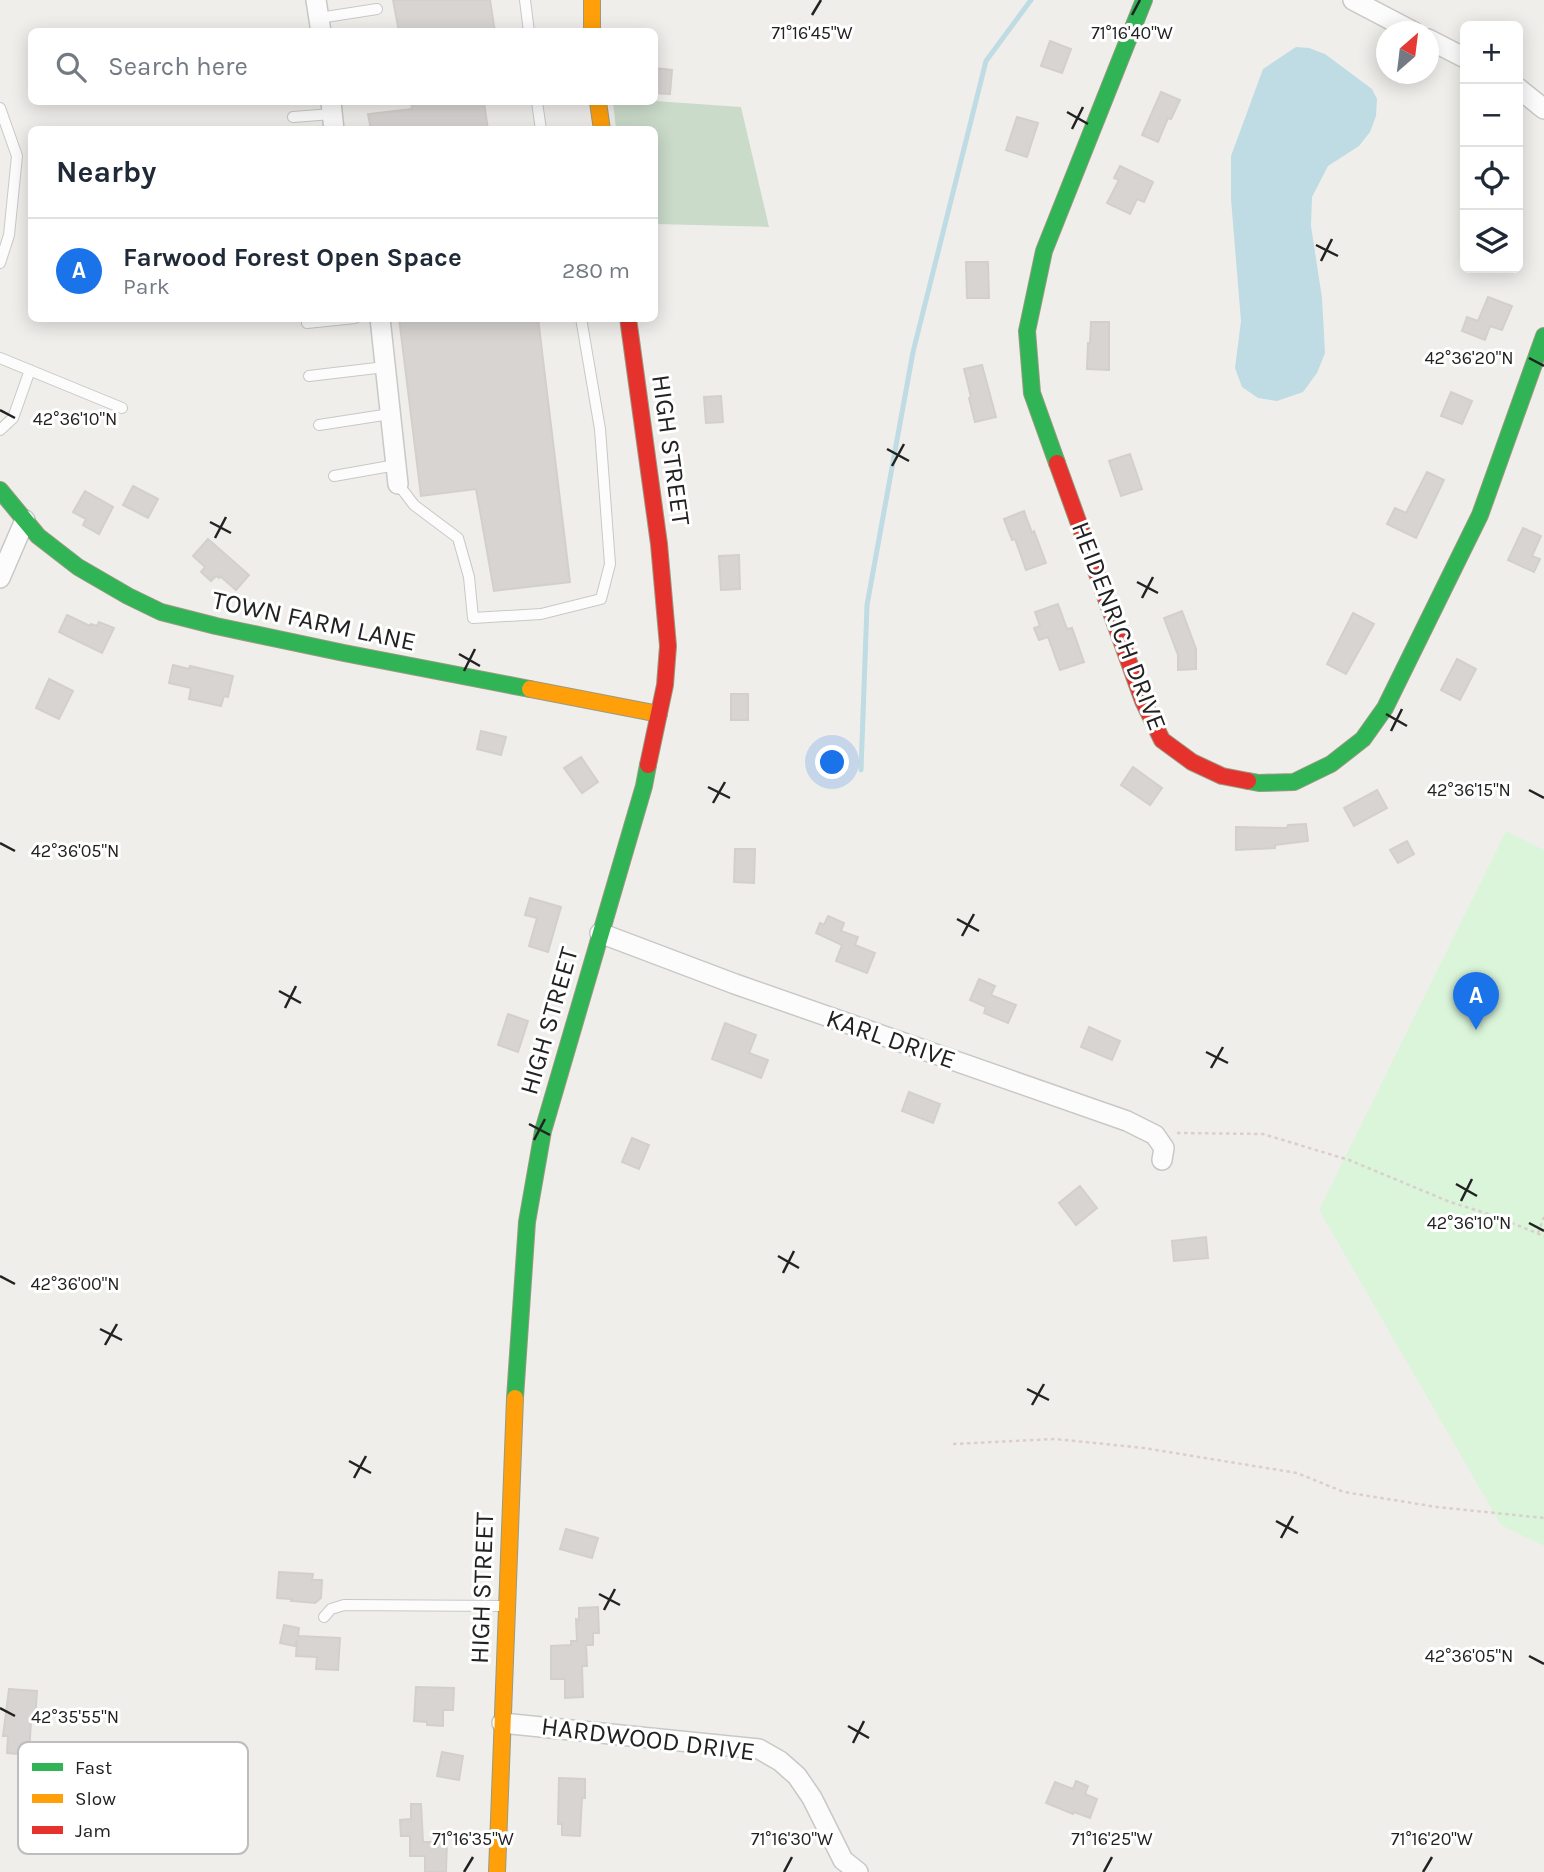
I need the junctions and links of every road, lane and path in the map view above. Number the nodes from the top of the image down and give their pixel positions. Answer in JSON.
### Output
{"nodes":[{"id":1,"x":526,"y":0,"type":"edge"},
{"id":2,"x":592,"y":0,"type":"edge"},
{"id":3,"x":1144,"y":0,"type":"edge"},
{"id":4,"x":1353,"y":0,"type":"edge"},
{"id":5,"x":377,"y":9,"type":"dead end"},
{"id":6,"x":319,"y":16,"type":"edge"},
{"id":7,"x":1393,"y":21,"type":"edge"},
{"id":8,"x":529,"y":28,"type":"edge"},
{"id":9,"x":592,"y":28,"type":"edge"},
{"id":10,"x":1439,"y":44,"type":"edge"},
{"id":11,"x":1460,"y":55,"type":"edge"},
{"id":12,"x":1523,"y":92,"type":"edge"},
{"id":13,"x":537,"y":105,"type":"edge"},
{"id":14,"x":598,"y":105,"type":"edge"},
{"id":15,"x":0,"y":108,"type":"edge"},
{"id":16,"x":1544,"y":109,"type":"edge"},
{"id":17,"x":332,"y":115,"type":"edge"},
{"id":18,"x":293,"y":117,"type":"dead end"},
{"id":19,"x":540,"y":126,"type":"edge"},
{"id":20,"x":601,"y":126,"type":"edge"},
{"id":21,"x":0,"y":263,"type":"edge"},
{"id":22,"x":317,"y":322,"type":"edge"},
{"id":23,"x":380,"y":322,"type":"edge"},
{"id":24,"x":582,"y":322,"type":"edge"},
{"id":25,"x":629,"y":322,"type":"edge"},
{"id":26,"x":307,"y":323,"type":"dead end"},
{"id":27,"x":1544,"y":336,"type":"edge"},
{"id":28,"x":0,"y":358,"type":"edge"},
{"id":29,"x":385,"y":367,"type":"junction"},
{"id":30,"x":30,"y":370,"type":"junction"},
{"id":31,"x":309,"y":376,"type":"dead end"},
{"id":32,"x":122,"y":408,"type":"dead end"},
{"id":33,"x":390,"y":414,"type":"junction"},
{"id":34,"x":319,"y":425,"type":"dead end"},
{"id":35,"x":0,"y":430,"type":"edge"},
{"id":36,"x":397,"y":475,"type":"junction"},
{"id":37,"x":334,"y":476,"type":"dead end"},
{"id":38,"x":0,"y":491,"type":"edge"},
{"id":39,"x":25,"y":520,"type":"junction"},
{"id":40,"x":0,"y":578,"type":"edge"},
{"id":41,"x":659,"y":714,"type":"junction"},
{"id":42,"x":600,"y":933,"type":"junction"},
{"id":43,"x":1152,"y":1133,"type":"junction"},
{"id":44,"x":1163,"y":1160,"type":"dead end"},
{"id":45,"x":1544,"y":1217,"type":"edge"},
{"id":46,"x":1538,"y":1233,"type":"junction"},
{"id":47,"x":1544,"y":1236,"type":"edge"},
{"id":48,"x":953,"y":1444,"type":"dead end"},
{"id":49,"x":1544,"y":1518,"type":"edge"},
{"id":50,"x":506,"y":1606,"type":"junction"},
{"id":51,"x":324,"y":1617,"type":"dead end"},
{"id":52,"x":502,"y":1723,"type":"junction"},
{"id":53,"x":497,"y":1872,"type":"edge"},
{"id":54,"x":858,"y":1872,"type":"edge"}],
"edges":[{"from":1,"to":8,"type":"lane"},
{"from":2,"to":9,"type":"street"},
{"from":3,"to":27,"type":"street","name":"HEIDENRICH DRIVE"},
{"from":4,"to":7,"type":"street"},
{"from":5,"to":6,"type":"lane"},
{"from":10,"to":11,"type":"street"},
{"from":12,"to":16,"type":"street"},
{"from":13,"to":19,"type":"lane"},
{"from":14,"to":20,"type":"street"},
{"from":15,"to":21,"type":"lane"},
{"from":17,"to":18,"type":"lane"},
{"from":22,"to":26,"type":"lane"},
{"from":23,"to":29,"type":"street"},
{"from":24,"to":36,"type":"lane"},
{"from":25,"to":41,"type":"street","name":"HIGH STREET"},
{"from":28,"to":30,"type":"lane"},
{"from":29,"to":31,"type":"lane"},
{"from":29,"to":33,"type":"street"},
{"from":30,"to":32,"type":"lane"},
{"from":30,"to":35,"type":"lane"},
{"from":33,"to":34,"type":"lane"},
{"from":33,"to":36,"type":"street"},
{"from":36,"to":37,"type":"lane"},
{"from":38,"to":39,"type":"street","name":"TOWN FARM LANE"},
{"from":39,"to":40,"type":"street"},
{"from":39,"to":41,"type":"street","name":"TOWN FARM LANE"},
{"from":41,"to":42,"type":"street","name":"HIGH STREET"},
{"from":42,"to":43,"type":"street","name":"KARL DRIVE"},
{"from":42,"to":50,"type":"street","name":"HIGH STREET"},
{"from":43,"to":44,"type":"street"},
{"from":43,"to":46,"type":"path"},
{"from":45,"to":46,"type":"path"},
{"from":46,"to":47,"type":"path"},
{"from":48,"to":49,"type":"path"},
{"from":50,"to":51,"type":"lane"},
{"from":50,"to":52,"type":"street","name":"HIGH STREET"},
{"from":52,"to":53,"type":"street","name":"HIGH STREET"},
{"from":52,"to":54,"type":"street","name":"HARDWOOD DRIVE"}]}
